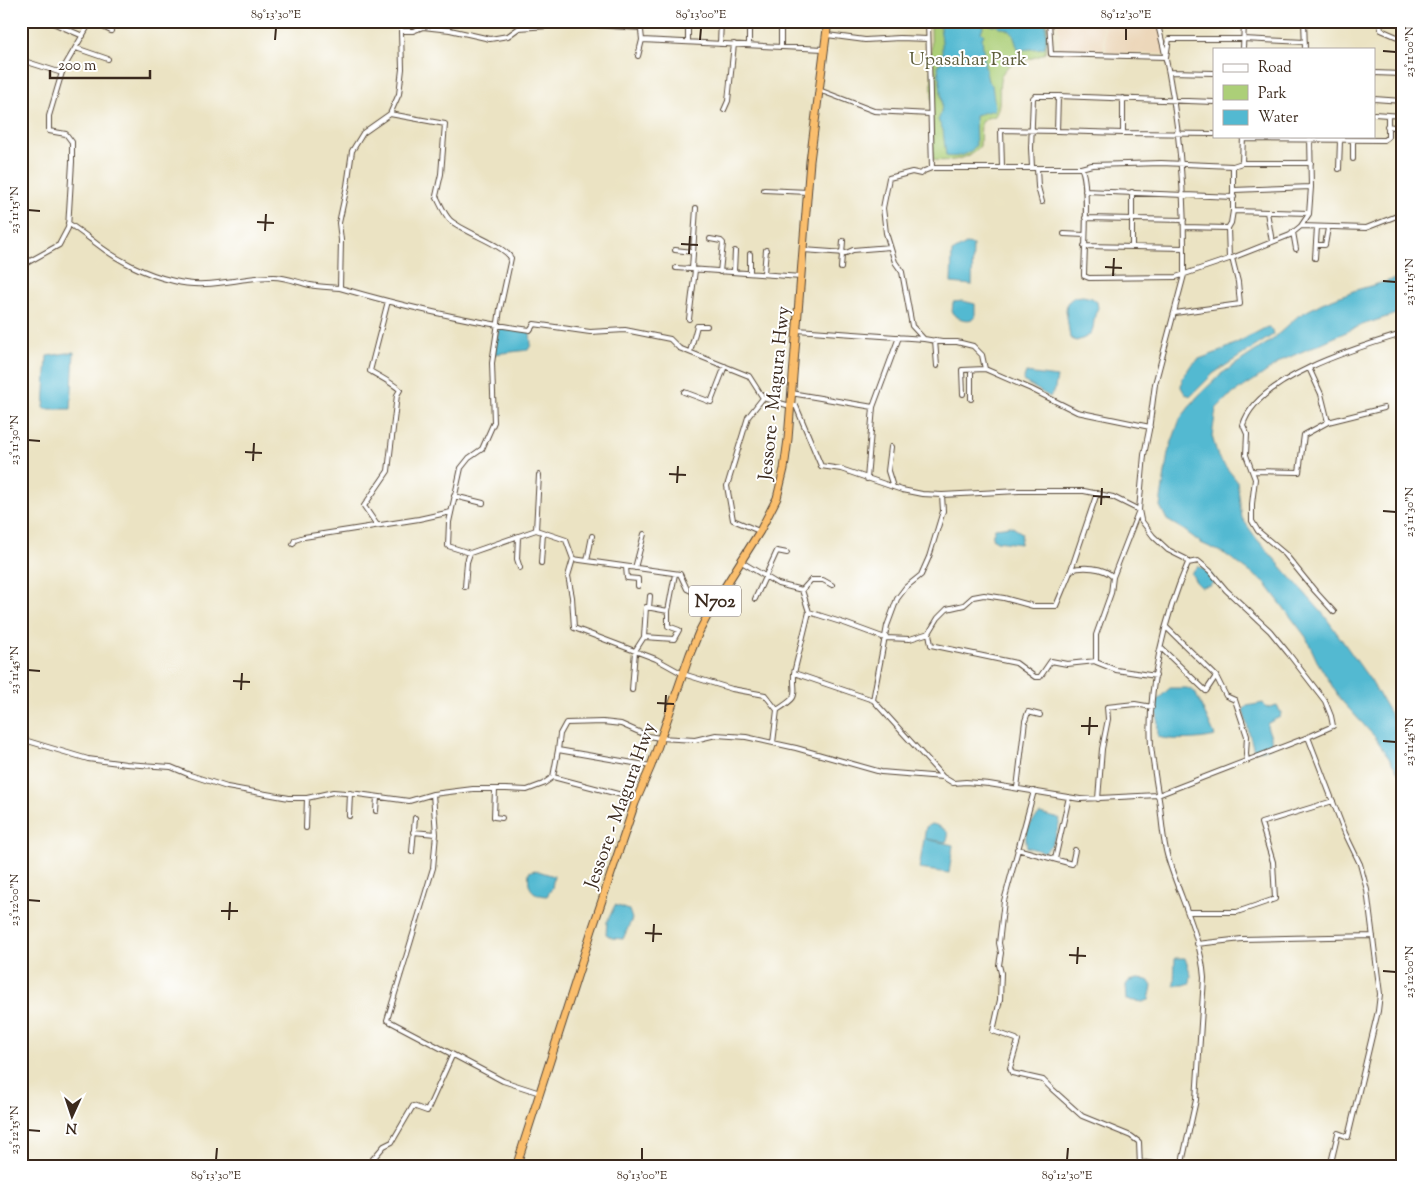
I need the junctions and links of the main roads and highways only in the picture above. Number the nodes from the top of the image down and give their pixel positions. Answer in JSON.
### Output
{"nodes":[{"id":1,"x":828,"y":21,"type":"edge"},
{"id":2,"x":516,"y":1167,"type":"edge"}],
"edges":[{"from":1,"to":2,"type":"highway","name":"Jessore - Magura Hwy","number":"N702"}]}
